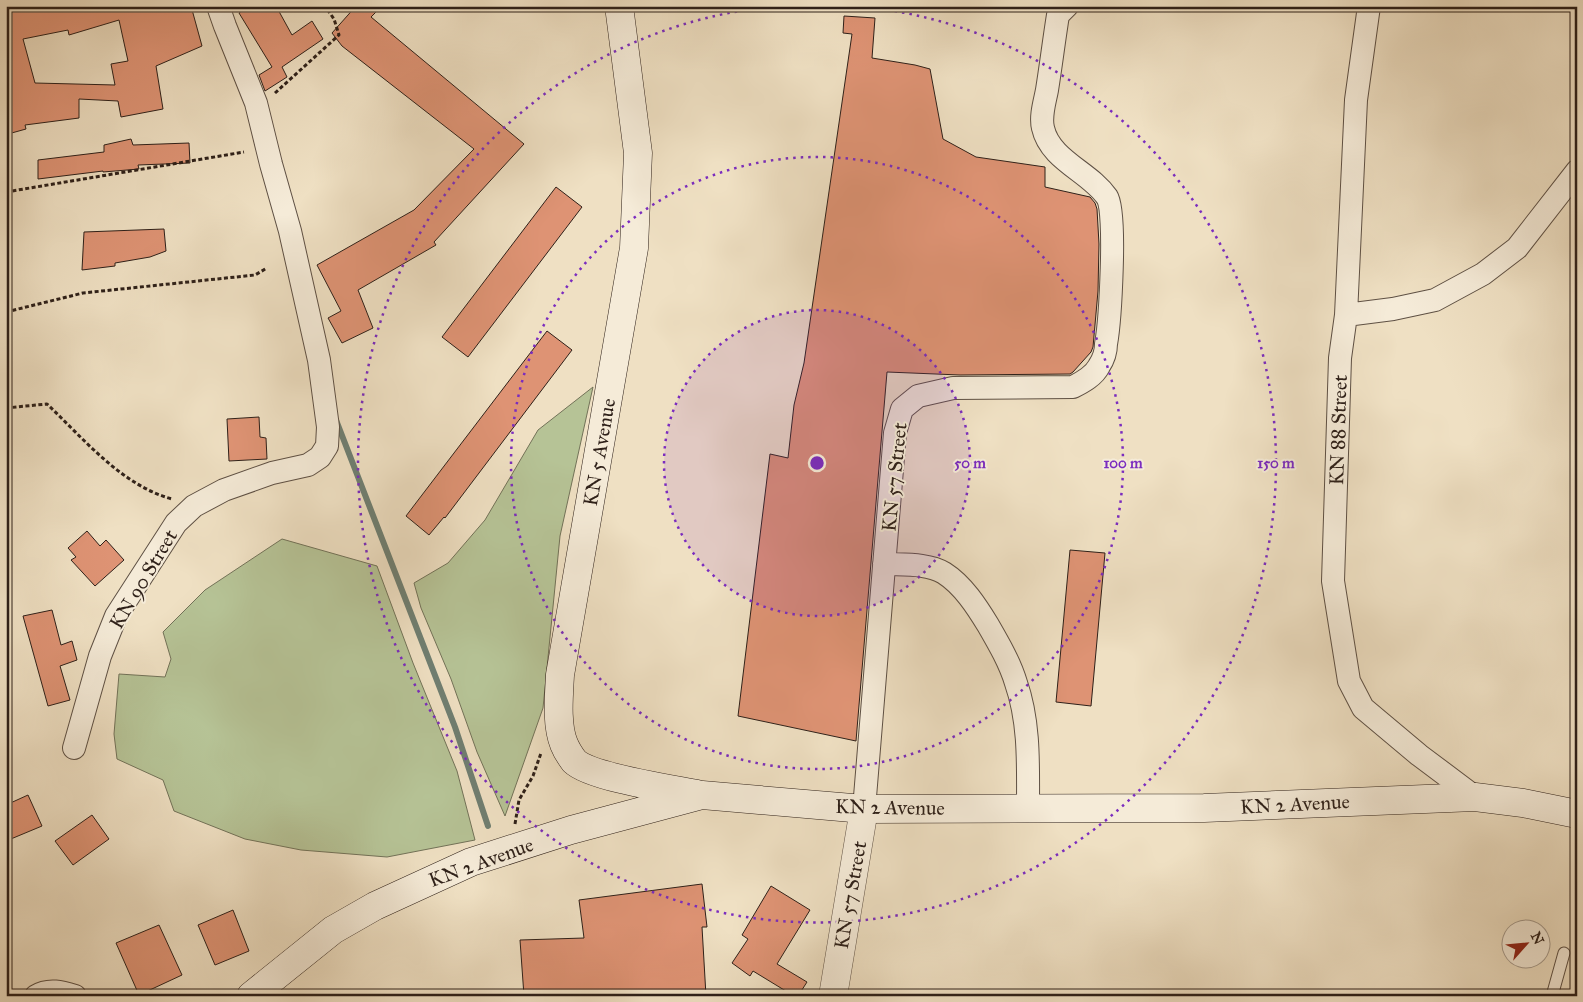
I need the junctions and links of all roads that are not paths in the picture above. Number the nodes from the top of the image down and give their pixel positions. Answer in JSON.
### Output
{"nodes":[{"id":1,"x":218,"y":6,"type":"edge"},
{"id":2,"x":620,"y":6,"type":"edge"},
{"id":3,"x":1067,"y":6,"type":"edge"},
{"id":4,"x":1369,"y":6,"type":"edge"},
{"id":5,"x":1577,"y":171,"type":"edge"},
{"id":6,"x":1346,"y":315,"type":"junction"},
{"id":7,"x":884,"y":564,"type":"junction"},
{"id":8,"x":74,"y":748,"type":"dead end"},
{"id":9,"x":702,"y":795,"type":"junction"},
{"id":10,"x":1475,"y":797,"type":"junction"},
{"id":11,"x":1028,"y":808,"type":"junction"},
{"id":12,"x":864,"y":809,"type":"junction"},
{"id":13,"x":1577,"y":814,"type":"edge"},
{"id":14,"x":1564,"y":954,"type":"dead end"},
{"id":15,"x":36,"y":996,"type":"edge"},
{"id":16,"x":75,"y":996,"type":"edge"},
{"id":17,"x":251,"y":996,"type":"edge"},
{"id":18,"x":832,"y":996,"type":"edge"},
{"id":19,"x":1552,"y":996,"type":"edge"}],
"edges":[{"from":1,"to":8,"type":"street","name":"KN 90 Street"},
{"from":2,"to":9,"type":"main road","name":"KN 5 Avenue"},
{"from":3,"to":7,"type":"street","name":"KN 57 Street"},
{"from":4,"to":6,"type":"street","name":"KN 88 Street"},
{"from":5,"to":6,"type":"street"},
{"from":6,"to":10,"type":"street","name":"KN 88 Street"},
{"from":7,"to":11,"type":"street"},
{"from":7,"to":12,"type":"street","name":"KN 57 Street"},
{"from":9,"to":12,"type":"main road","name":"KN 2 Avenue"},
{"from":9,"to":17,"type":"main road","name":"KN 2 Avenue"},
{"from":10,"to":11,"type":"main road","name":"KN 2 Avenue"},
{"from":10,"to":13,"type":"main road","name":"KN 2 Avenue"},
{"from":11,"to":12,"type":"main road","name":"KN 2 Avenue"},
{"from":12,"to":18,"type":"main road","name":"KN 57 Street"},
{"from":14,"to":19,"type":"lane"},
{"from":15,"to":16,"type":"street"}]}
